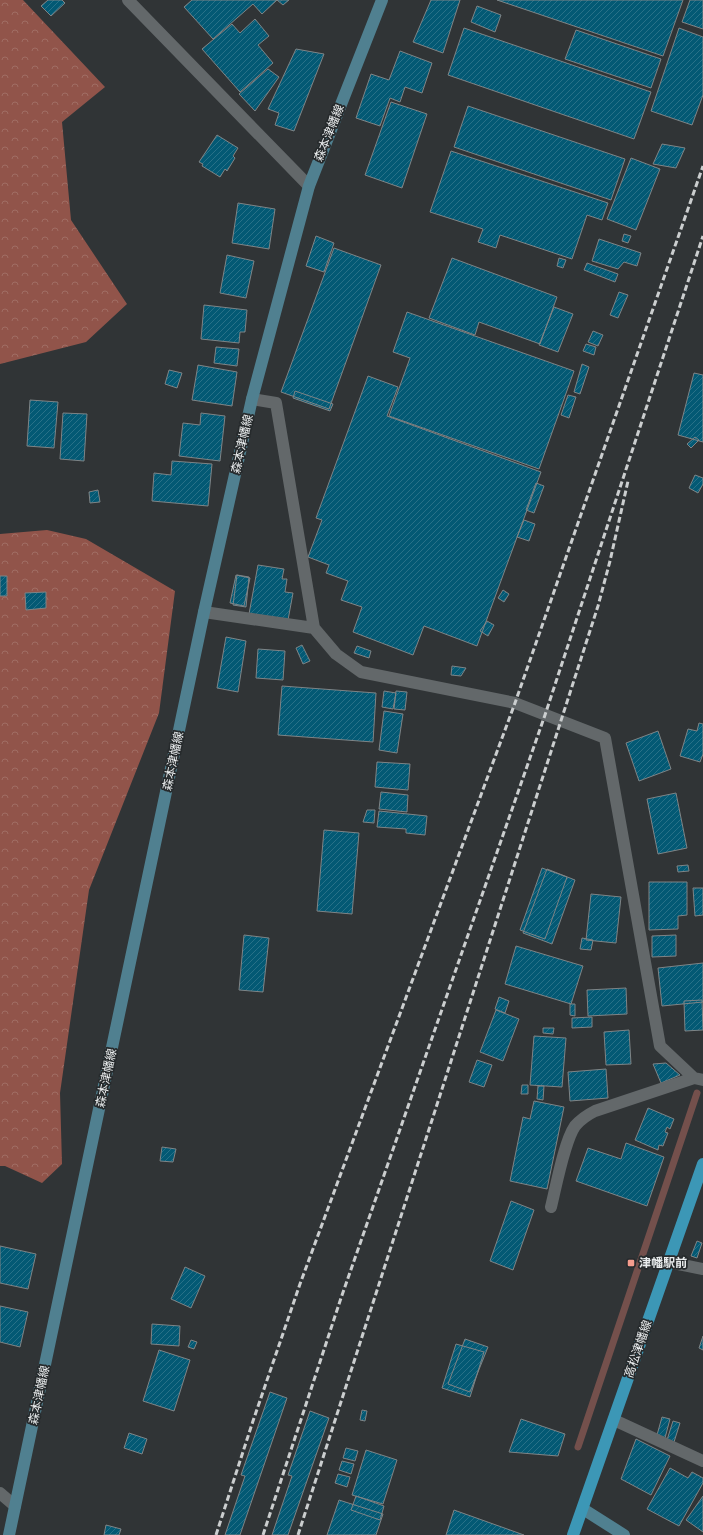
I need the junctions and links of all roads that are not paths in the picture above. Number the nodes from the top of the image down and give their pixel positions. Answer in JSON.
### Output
{"nodes":[{"id":1,"x":128,"y":0,"type":"edge"},
{"id":2,"x":382,"y":0,"type":"edge"},
{"id":3,"x":309,"y":186,"type":"junction"},
{"id":4,"x":252,"y":399,"type":"junction"},
{"id":5,"x":204,"y":612,"type":"junction"},
{"id":6,"x":314,"y":628,"type":"junction"},
{"id":7,"x":698,"y":1079,"type":"edge"},
{"id":8,"x":703,"y":1164,"type":"edge"},
{"id":9,"x":551,"y":1207,"type":"dead end"},
{"id":10,"x":668,"y":1262,"type":"junction"},
{"id":11,"x":703,"y":1269,"type":"edge"},
{"id":12,"x":614,"y":1420,"type":"junction"},
{"id":13,"x":703,"y":1461,"type":"edge"},
{"id":14,"x":0,"y":1493,"type":"edge"},
{"id":15,"x":16,"y":1506,"type":"junction"},
{"id":16,"x":583,"y":1509,"type":"junction"},
{"id":17,"x":9,"y":1535,"type":"edge"},
{"id":18,"x":573,"y":1535,"type":"edge"},
{"id":19,"x":624,"y":1535,"type":"edge"}],
"edges":[{"from":1,"to":3,"type":"street"},
{"from":2,"to":3,"type":"main road","name":"森本津幡線"},
{"from":3,"to":4,"type":"main road","name":"森本津幡線"},
{"from":4,"to":5,"type":"main road","name":"森本津幡線"},
{"from":4,"to":6,"type":"street"},
{"from":5,"to":6,"type":"street"},
{"from":5,"to":15,"type":"main road","name":"森本津幡線"},
{"from":6,"to":7,"type":"street"},
{"from":7,"to":9,"type":"street"},
{"from":8,"to":10,"type":"main road","name":"高松津幡線"},
{"from":10,"to":11,"type":"street"},
{"from":10,"to":12,"type":"main road","name":"高松津幡線"},
{"from":12,"to":13,"type":"street"},
{"from":12,"to":16,"type":"main road","name":"高松津幡線"},
{"from":14,"to":15,"type":"street"},
{"from":15,"to":17,"type":"main road","name":"森本津幡線"},
{"from":16,"to":18,"type":"main road","name":"高松津幡線"},
{"from":16,"to":19,"type":"main road"}]}
